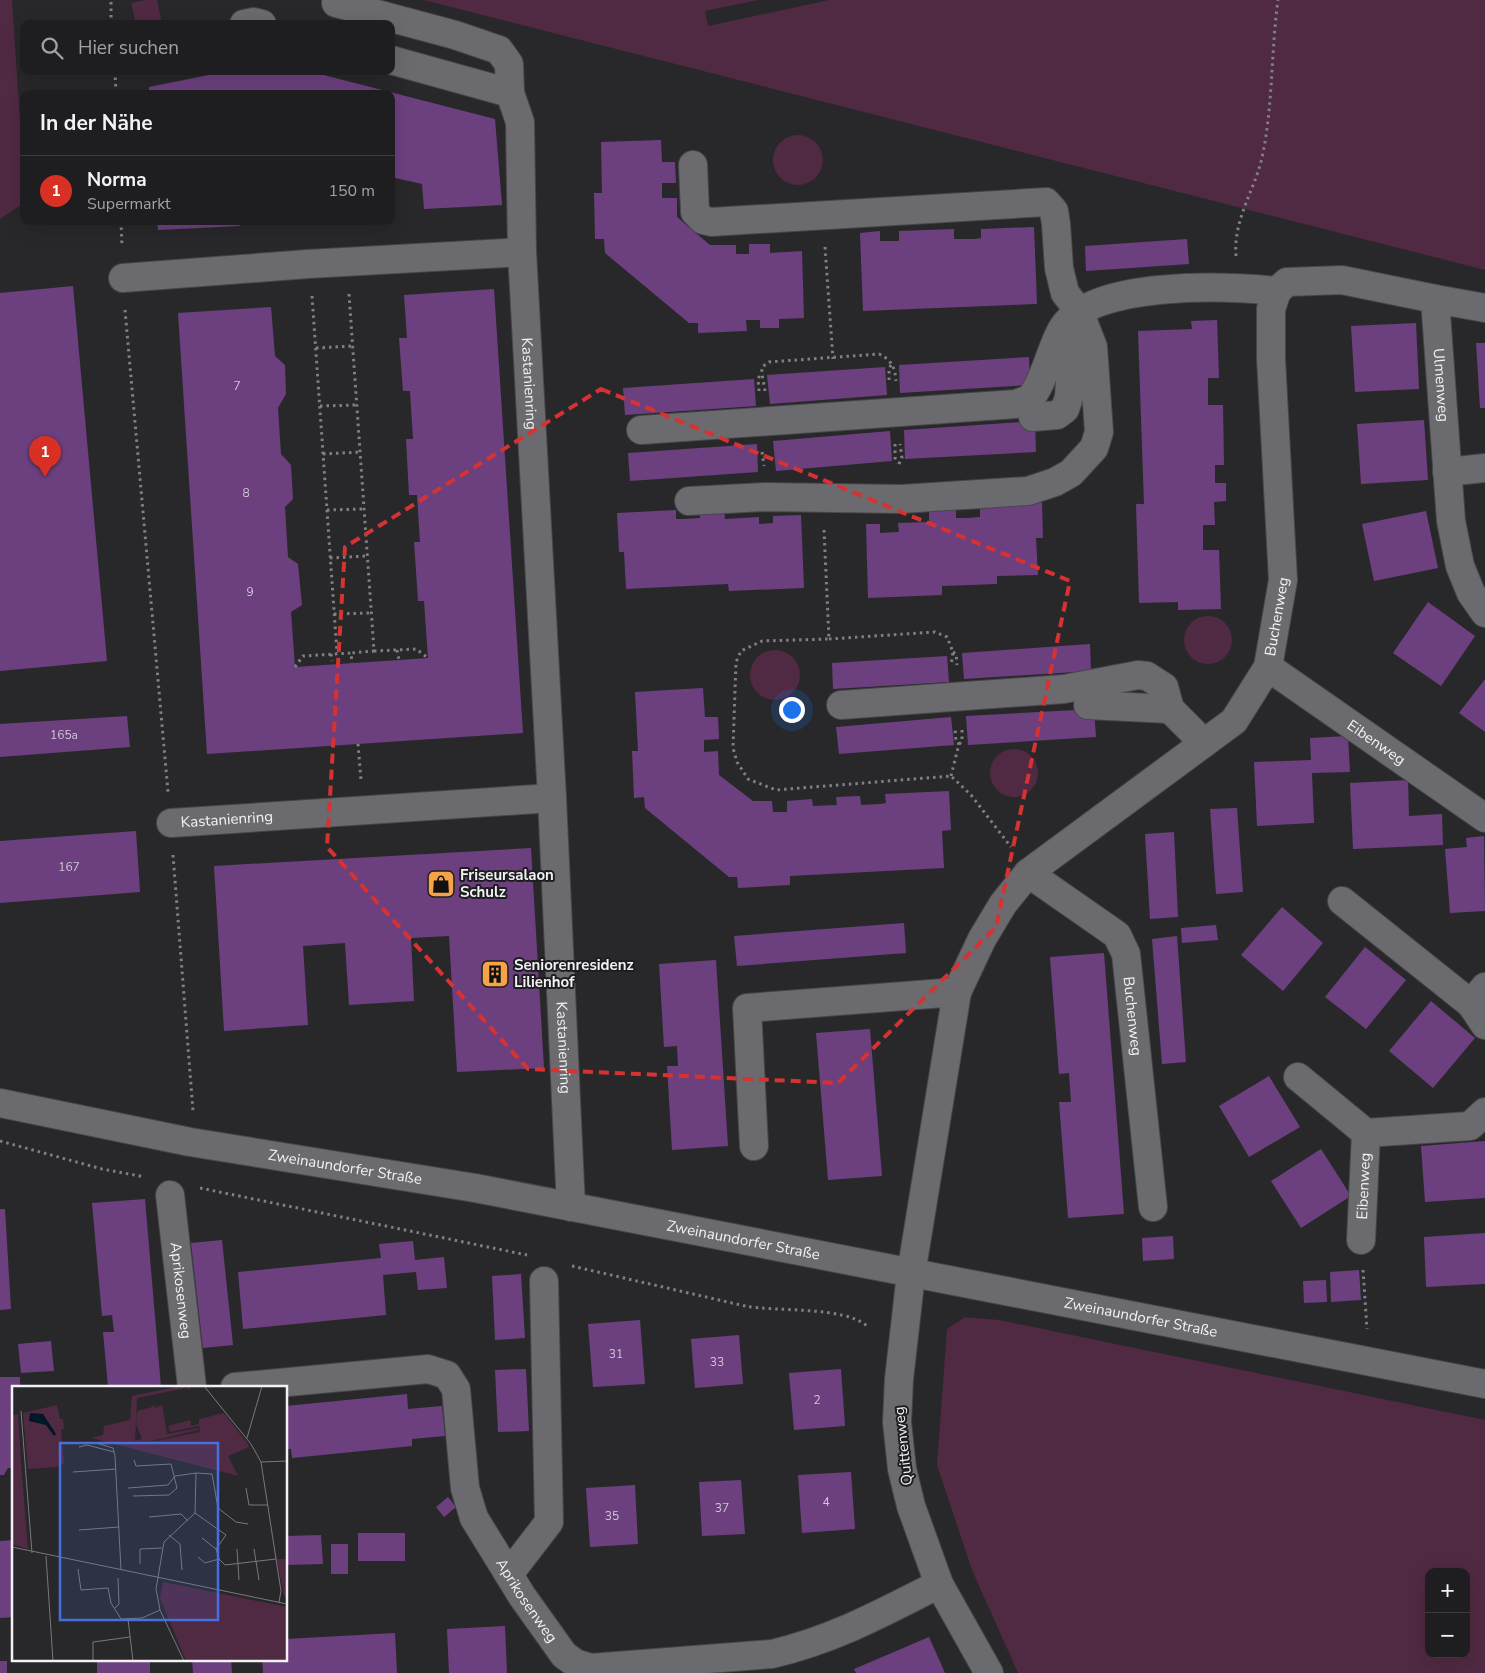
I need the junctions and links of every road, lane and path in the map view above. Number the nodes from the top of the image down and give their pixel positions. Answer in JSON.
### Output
{"nodes":[{"id":1,"x":111,"y":0,"type":"edge"},
{"id":2,"x":1278,"y":0,"type":"edge"},
{"id":3,"x":336,"y":2,"type":"dead end"},
{"id":4,"x":111,"y":20,"type":"edge"},
{"id":5,"x":395,"y":61,"type":"edge"},
{"id":6,"x":115,"y":75,"type":"edge"},
{"id":7,"x":116,"y":90,"type":"edge"},
{"id":8,"x":510,"y":93,"type":"junction"},
{"id":9,"x":693,"y":166,"type":"dead end"},
{"id":10,"x":822,"y":216,"type":"junction"},
{"id":11,"x":121,"y":225,"type":"edge"},
{"id":12,"x":522,"y":252,"type":"junction"},
{"id":13,"x":123,"y":278,"type":"junction"},
{"id":14,"x":1238,"y":287,"type":"junction"},
{"id":15,"x":1282,"y":287,"type":"junction"},
{"id":16,"x":349,"y":288,"type":"dead end"},
{"id":17,"x":312,"y":291,"type":"dead end"},
{"id":18,"x":1435,"y":299,"type":"junction"},
{"id":19,"x":1485,"y":308,"type":"edge"},
{"id":20,"x":1079,"y":310,"type":"junction"},
{"id":21,"x":353,"y":346,"type":"junction"},
{"id":22,"x":316,"y":348,"type":"junction"},
{"id":23,"x":833,"y":358,"type":"junction"},
{"id":24,"x":895,"y":368,"type":"dead end"},
{"id":25,"x":761,"y":372,"type":"junction"},
{"id":26,"x":758,"y":379,"type":"dead end"},
{"id":27,"x":764,"y":379,"type":"dead end"},
{"id":28,"x":357,"y":405,"type":"junction"},
{"id":29,"x":320,"y":406,"type":"junction"},
{"id":30,"x":1033,"y":418,"type":"dead end"},
{"id":31,"x":641,"y":430,"type":"dead end"},
{"id":32,"x":360,"y":452,"type":"junction"},
{"id":33,"x":323,"y":454,"type":"junction"},
{"id":34,"x":895,"y":458,"type":"dead end"},
{"id":35,"x":899,"y":462,"type":"dead end"},
{"id":36,"x":1485,"y":468,"type":"edge"},
{"id":37,"x":1447,"y":472,"type":"junction"},
{"id":38,"x":822,"y":497,"type":"junction"},
{"id":39,"x":689,"y":501,"type":"dead end"},
{"id":40,"x":364,"y":509,"type":"junction"},
{"id":41,"x":327,"y":510,"type":"junction"},
{"id":42,"x":367,"y":556,"type":"junction"},
{"id":43,"x":330,"y":558,"type":"junction"},
{"id":44,"x":371,"y":613,"type":"junction"},
{"id":45,"x":1485,"y":613,"type":"edge"},
{"id":46,"x":334,"y":614,"type":"junction"},
{"id":47,"x":829,"y":639,"type":"junction"},
{"id":48,"x":398,"y":650,"type":"junction"},
{"id":49,"x":374,"y":652,"type":"junction"},
{"id":50,"x":337,"y":653,"type":"junction"},
{"id":51,"x":351,"y":653,"type":"junction"},
{"id":52,"x":331,"y":654,"type":"junction"},
{"id":53,"x":953,"y":654,"type":"dead end"},
{"id":54,"x":428,"y":658,"type":"dead end"},
{"id":55,"x":398,"y":660,"type":"dead end"},
{"id":56,"x":332,"y":661,"type":"dead end"},
{"id":57,"x":352,"y":663,"type":"dead end"},
{"id":58,"x":295,"y":666,"type":"dead end"},
{"id":59,"x":1268,"y":667,"type":"junction"},
{"id":60,"x":841,"y":705,"type":"dead end"},
{"id":61,"x":1088,"y":705,"type":"dead end"},
{"id":62,"x":1170,"y":709,"type":"junction"},
{"id":63,"x":959,"y":743,"type":"dead end"},
{"id":64,"x":1204,"y":743,"type":"junction"},
{"id":65,"x":951,"y":776,"type":"junction"},
{"id":66,"x":552,"y":798,"type":"junction"},
{"id":67,"x":1485,"y":818,"type":"edge"},
{"id":68,"x":171,"y":822,"type":"junction"},
{"id":69,"x":1028,"y":873,"type":"junction"},
{"id":70,"x":1342,"y":901,"type":"dead end"},
{"id":71,"x":957,"y":992,"type":"junction"},
{"id":72,"x":1480,"y":1005,"type":"edge"},
{"id":73,"x":1298,"y":1077,"type":"dead end"},
{"id":74,"x":0,"y":1102,"type":"edge"},
{"id":75,"x":1485,"y":1112,"type":"edge"},
{"id":76,"x":1366,"y":1134,"type":"junction"},
{"id":77,"x":0,"y":1141,"type":"edge"},
{"id":78,"x":190,"y":1142,"type":"junction"},
{"id":79,"x":754,"y":1146,"type":"dead end"},
{"id":80,"x":147,"y":1178,"type":"dead end"},
{"id":81,"x":182,"y":1191,"type":"joint"},
{"id":82,"x":571,"y":1207,"type":"junction"},
{"id":83,"x":1153,"y":1207,"type":"dead end"},
{"id":84,"x":1361,"y":1240,"type":"joint"},
{"id":85,"x":547,"y":1267,"type":"junction"},
{"id":86,"x":911,"y":1274,"type":"junction"},
{"id":87,"x":867,"y":1326,"type":"dead end"},
{"id":88,"x":1370,"y":1362,"type":"junction"},
{"id":89,"x":1485,"y":1384,"type":"edge"},
{"id":90,"x":192,"y":1386,"type":"edge"},
{"id":91,"x":246,"y":1386,"type":"edge"},
{"id":92,"x":509,"y":1574,"type":"junction"},
{"id":93,"x":939,"y":1584,"type":"junction"},
{"id":94,"x":637,"y":1669,"type":"edge"},
{"id":95,"x":989,"y":1673,"type":"edge"}],
"edges":[{"from":1,"to":4,"type":"path"},
{"from":2,"to":14,"type":"path"},
{"from":3,"to":8,"type":"street","name":"Kastanienring"},
{"from":5,"to":8,"type":"street"},
{"from":6,"to":7,"type":"path"},
{"from":8,"to":12,"type":"street","name":"Kastanienring"},
{"from":9,"to":10,"type":"street"},
{"from":10,"to":20,"type":"street"},
{"from":10,"to":23,"type":"path"},
{"from":11,"to":13,"type":"path"},
{"from":12,"to":13,"type":"street"},
{"from":12,"to":66,"type":"street","name":"Kastanienring"},
{"from":13,"to":68,"type":"path"},
{"from":14,"to":15,"type":"street"},
{"from":14,"to":20,"type":"street"},
{"from":15,"to":18,"type":"street"},
{"from":15,"to":59,"type":"street","name":"Buchenweg"},
{"from":16,"to":21,"type":"path"},
{"from":17,"to":22,"type":"path"},
{"from":18,"to":19,"type":"street"},
{"from":18,"to":37,"type":"street","name":"Ulmenweg"},
{"from":20,"to":30,"type":"street"},
{"from":20,"to":31,"type":"street"},
{"from":20,"to":38,"type":"street"},
{"from":21,"to":22,"type":"path"},
{"from":21,"to":28,"type":"path"},
{"from":22,"to":29,"type":"path"},
{"from":23,"to":24,"type":"path"},
{"from":23,"to":25,"type":"path"},
{"from":25,"to":26,"type":"path"},
{"from":25,"to":27,"type":"path"},
{"from":28,"to":29,"type":"path"},
{"from":28,"to":32,"type":"path"},
{"from":29,"to":33,"type":"path"},
{"from":32,"to":33,"type":"path"},
{"from":32,"to":40,"type":"path"},
{"from":33,"to":41,"type":"path"},
{"from":34,"to":35,"type":"path"},
{"from":36,"to":37,"type":"street"},
{"from":37,"to":45,"type":"street","name":"Ulmenweg"},
{"from":38,"to":39,"type":"street"},
{"from":38,"to":47,"type":"path"},
{"from":40,"to":41,"type":"path"},
{"from":40,"to":42,"type":"path"},
{"from":41,"to":43,"type":"path"},
{"from":42,"to":43,"type":"path"},
{"from":42,"to":44,"type":"path"},
{"from":43,"to":46,"type":"path"},
{"from":44,"to":46,"type":"path"},
{"from":44,"to":49,"type":"path"},
{"from":46,"to":50,"type":"path"},
{"from":47,"to":53,"type":"path"},
{"from":47,"to":65,"type":"path"},
{"from":48,"to":49,"type":"path"},
{"from":48,"to":54,"type":"path"},
{"from":48,"to":55,"type":"path"},
{"from":49,"to":51,"type":"path"},
{"from":50,"to":51,"type":"path"},
{"from":50,"to":52,"type":"path"},
{"from":51,"to":57,"type":"path"},
{"from":52,"to":56,"type":"path"},
{"from":52,"to":58,"type":"path"},
{"from":59,"to":64,"type":"street","name":"Buchenweg"},
{"from":59,"to":67,"type":"street","name":"Eibenweg"},
{"from":60,"to":62,"type":"street"},
{"from":61,"to":62,"type":"street"},
{"from":62,"to":64,"type":"street"},
{"from":63,"to":65,"type":"path"},
{"from":64,"to":69,"type":"street","name":"Buchenweg"},
{"from":65,"to":69,"type":"path"},
{"from":66,"to":68,"type":"street","name":"Kastanienring"},
{"from":66,"to":82,"type":"street","name":"Kastanienring"},
{"from":68,"to":78,"type":"path"},
{"from":69,"to":71,"type":"street","name":"Buchenweg"},
{"from":69,"to":83,"type":"street","name":"Buchenweg"},
{"from":70,"to":72,"type":"street"},
{"from":71,"to":79,"type":"street"},
{"from":71,"to":86,"type":"street","name":"Buchenweg"},
{"from":73,"to":76,"type":"street","name":"Eibenweg"},
{"from":74,"to":78,"type":"street","name":"Zweinaundorfer Straße"},
{"from":75,"to":76,"type":"street","name":"Eibenweg"},
{"from":76,"to":84,"type":"street","name":"Eibenweg"},
{"from":77,"to":80,"type":"path"},
{"from":78,"to":82,"type":"street","name":"Zweinaundorfer Straße"},
{"from":81,"to":85,"type":"path"},
{"from":81,"to":90,"type":"street","name":"Aprikosenweg"},
{"from":82,"to":86,"type":"street","name":"Zweinaundorfer Straße"},
{"from":84,"to":88,"type":"path"},
{"from":85,"to":87,"type":"path"},
{"from":85,"to":92,"type":"street"},
{"from":86,"to":88,"type":"street","name":"Zweinaundorfer Straße"},
{"from":86,"to":93,"type":"street","name":"Quittenweg"},
{"from":88,"to":89,"type":"street","name":"Zweinaundorfer Straße"},
{"from":91,"to":92,"type":"street","name":"Aprikosenweg"},
{"from":92,"to":94,"type":"street","name":"Aprikosenweg"},
{"from":93,"to":94,"type":"street","name":"Aprikosenweg"},
{"from":93,"to":95,"type":"street","name":"Quittenweg"}]}
